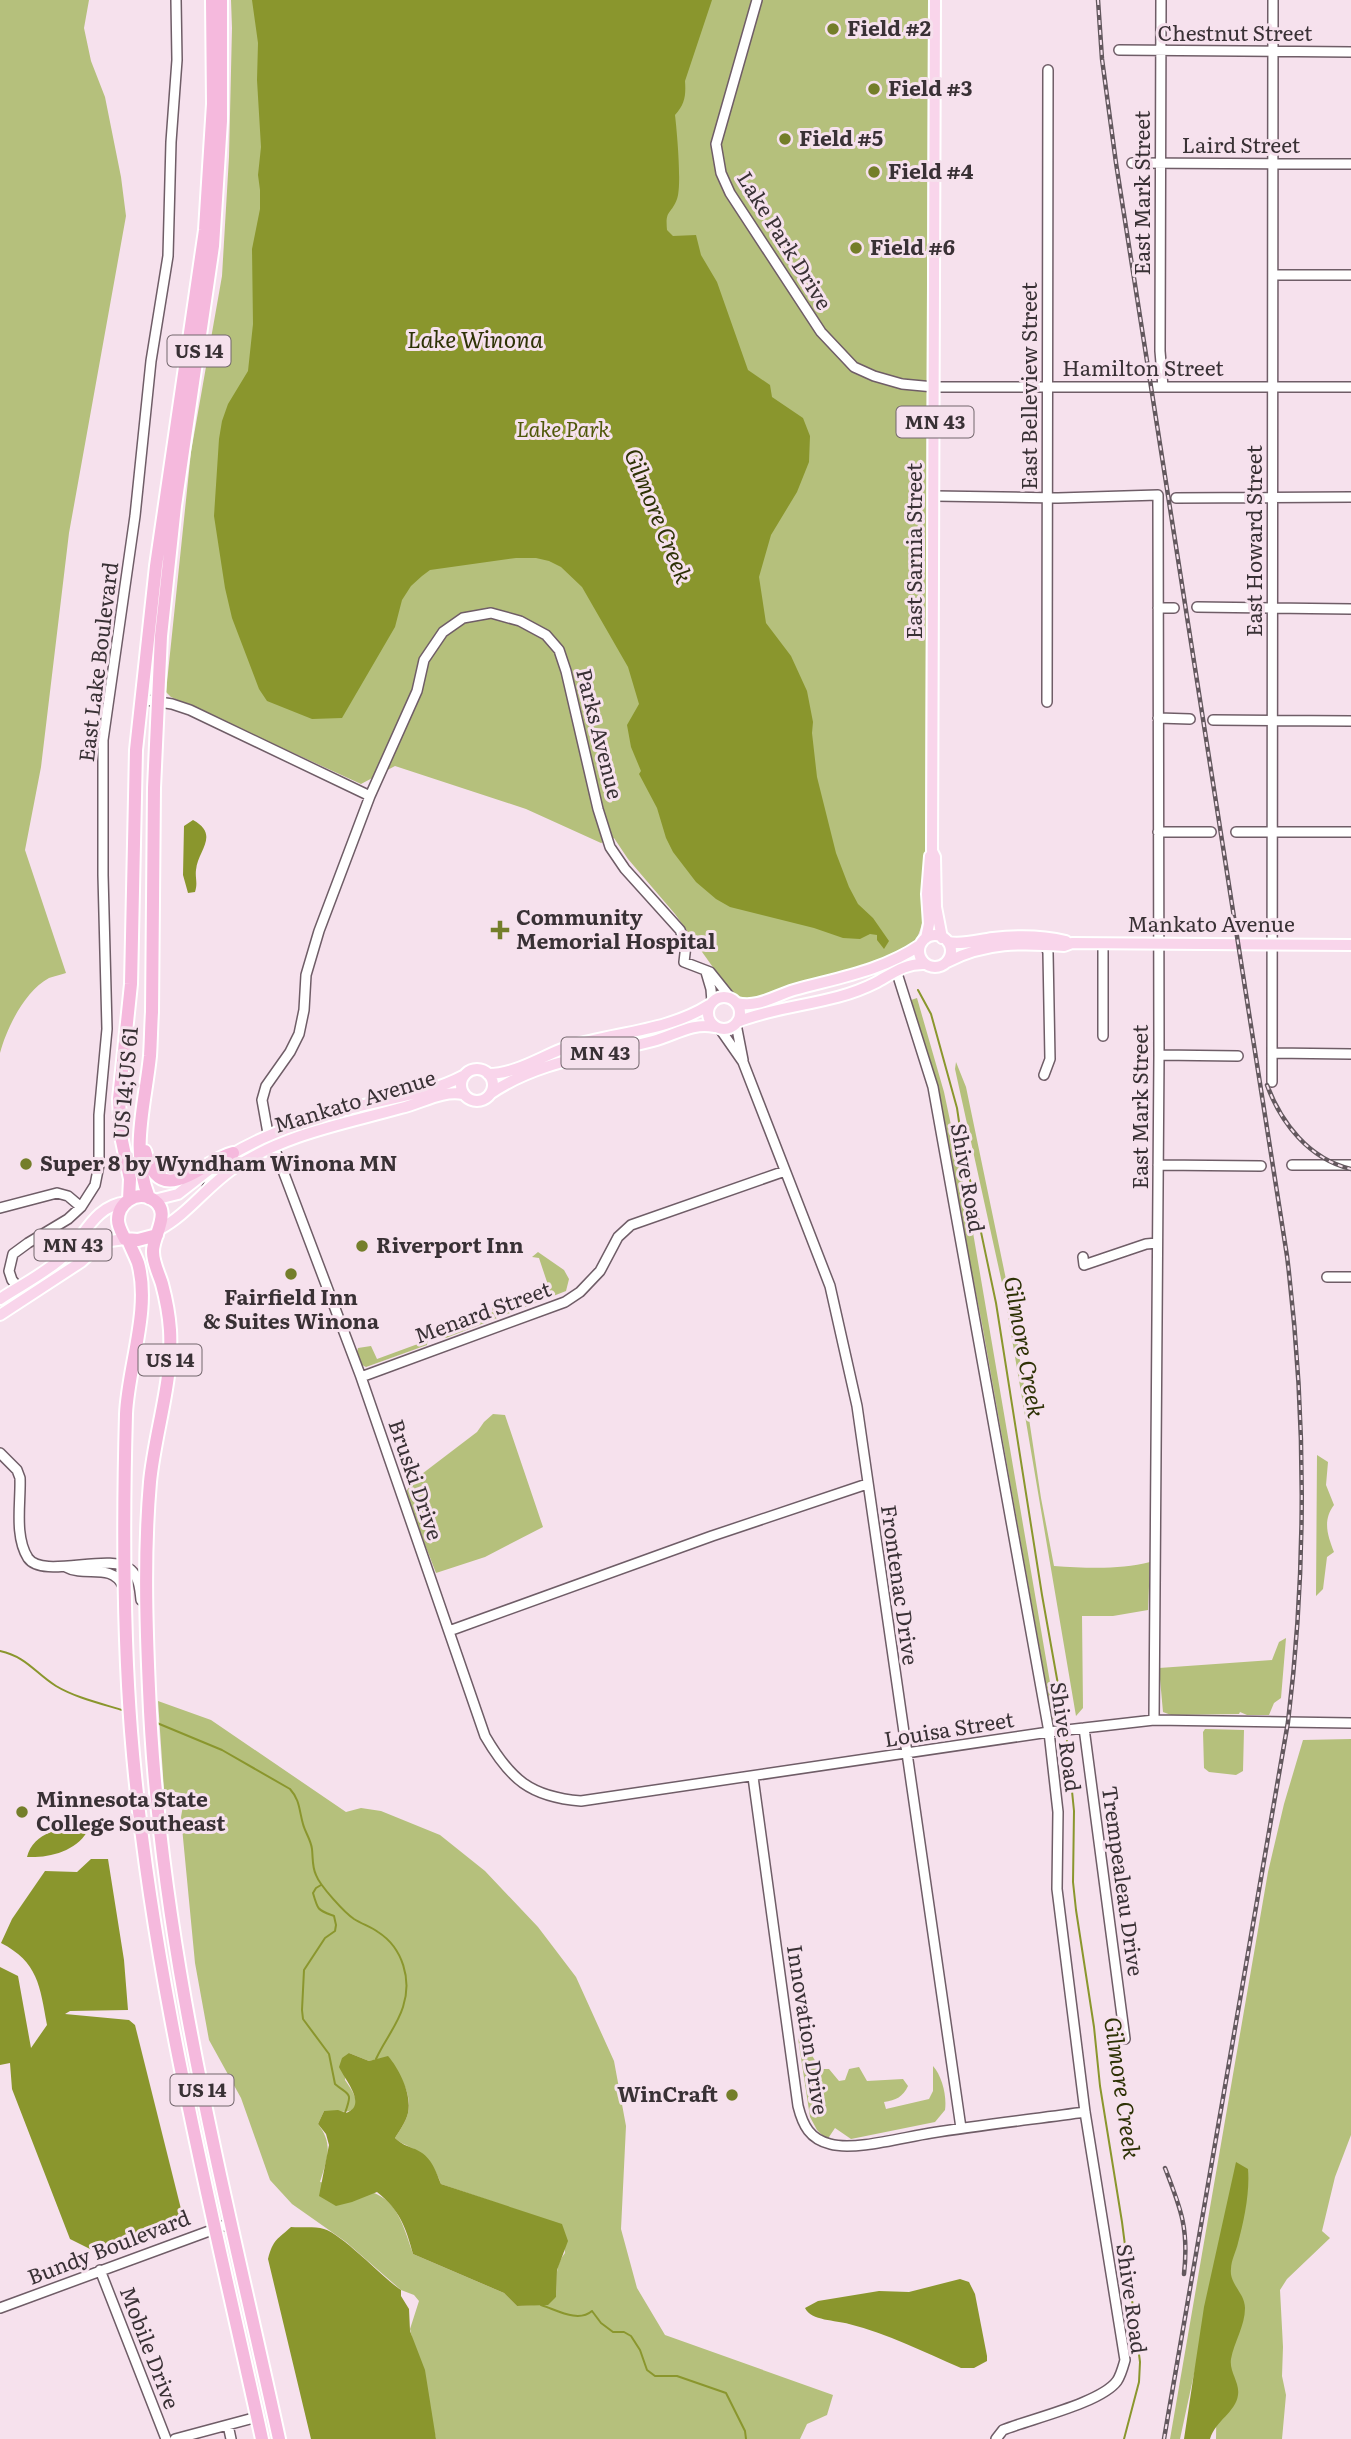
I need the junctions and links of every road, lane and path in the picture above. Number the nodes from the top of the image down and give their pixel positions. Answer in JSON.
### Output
{"nodes":[{"id":1,"x":176,"y":0,"type":"edge"},
{"id":2,"x":212,"y":0,"type":"edge"},
{"id":3,"x":221,"y":0,"type":"edge"},
{"id":4,"x":757,"y":0,"type":"edge"},
{"id":5,"x":935,"y":0,"type":"edge"},
{"id":6,"x":1161,"y":0,"type":"edge"},
{"id":7,"x":1273,"y":0,"type":"edge"},
{"id":8,"x":1119,"y":50,"type":"dead end"},
{"id":9,"x":1161,"y":51,"type":"junction"},
{"id":10,"x":1273,"y":51,"type":"junction"},
{"id":11,"x":1351,"y":51,"type":"edge"},
{"id":12,"x":1048,"y":71,"type":"dead end"},
{"id":13,"x":1132,"y":163,"type":"dead end"},
{"id":14,"x":1161,"y":164,"type":"junction"},
{"id":15,"x":1273,"y":164,"type":"junction"},
{"id":16,"x":1351,"y":164,"type":"edge"},
{"id":17,"x":1273,"y":275,"type":"junction"},
{"id":18,"x":1351,"y":275,"type":"edge"},
{"id":19,"x":934,"y":387,"type":"junction"},
{"id":20,"x":1047,"y":387,"type":"junction"},
{"id":21,"x":1163,"y":387,"type":"junction"},
{"id":22,"x":1272,"y":387,"type":"junction"},
{"id":23,"x":1351,"y":387,"type":"edge"},
{"id":24,"x":935,"y":496,"type":"junction"},
{"id":25,"x":1272,"y":497,"type":"junction"},
{"id":26,"x":1047,"y":498,"type":"junction"},
{"id":27,"x":1176,"y":498,"type":"dead end"},
{"id":28,"x":1351,"y":498,"type":"edge"},
{"id":29,"x":1197,"y":607,"type":"dead end"},
{"id":30,"x":1158,"y":608,"type":"junction"},
{"id":31,"x":1174,"y":608,"type":"dead end"},
{"id":32,"x":1272,"y":609,"type":"junction"},
{"id":33,"x":1351,"y":609,"type":"edge"},
{"id":34,"x":140,"y":699,"type":"junction"},
{"id":35,"x":157,"y":701,"type":"junction"},
{"id":36,"x":1047,"y":702,"type":"dead end"},
{"id":37,"x":1158,"y":718,"type":"junction"},
{"id":38,"x":1190,"y":719,"type":"dead end"},
{"id":39,"x":1213,"y":720,"type":"dead end"},
{"id":40,"x":1272,"y":721,"type":"junction"},
{"id":41,"x":1351,"y":721,"type":"edge"},
{"id":42,"x":370,"y":796,"type":"junction"},
{"id":43,"x":1158,"y":831,"type":"junction"},
{"id":44,"x":1211,"y":832,"type":"dead end"},
{"id":45,"x":1236,"y":832,"type":"dead end"},
{"id":46,"x":1272,"y":832,"type":"junction"},
{"id":47,"x":1351,"y":832,"type":"edge"},
{"id":48,"x":932,"y":851,"type":"junction"},
{"id":49,"x":945,"y":940,"type":"junction"},
{"id":50,"x":923,"y":942,"type":"junction"},
{"id":51,"x":1072,"y":943,"type":"junction"},
{"id":52,"x":1272,"y":943,"type":"junction"},
{"id":53,"x":1103,"y":944,"type":"junction"},
{"id":54,"x":1158,"y":944,"type":"junction"},
{"id":55,"x":1046,"y":945,"type":"junction"},
{"id":56,"x":1351,"y":945,"type":"edge"},
{"id":57,"x":947,"y":962,"type":"junction"},
{"id":58,"x":925,"y":964,"type":"junction"},
{"id":59,"x":705,"y":970,"type":"junction"},
{"id":60,"x":896,"y":970,"type":"junction"},
{"id":61,"x":733,"y":1000,"type":"junction"},
{"id":62,"x":711,"y":1004,"type":"junction"},
{"id":63,"x":737,"y":1023,"type":"junction"},
{"id":64,"x":717,"y":1028,"type":"junction"},
{"id":65,"x":1103,"y":1036,"type":"dead end"},
{"id":66,"x":1272,"y":1053,"type":"junction"},
{"id":67,"x":1351,"y":1054,"type":"edge"},
{"id":68,"x":1159,"y":1055,"type":"junction"},
{"id":69,"x":1238,"y":1056,"type":"dead end"},
{"id":70,"x":743,"y":1062,"type":"junction"},
{"id":71,"x":488,"y":1074,"type":"junction"},
{"id":72,"x":1044,"y":1074,"type":"dead end"},
{"id":73,"x":463,"y":1076,"type":"junction"},
{"id":74,"x":1272,"y":1082,"type":"dead end"},
{"id":75,"x":463,"y":1094,"type":"junction"},
{"id":76,"x":490,"y":1094,"type":"junction"},
{"id":77,"x":141,"y":1112,"type":"junction"},
{"id":78,"x":272,"y":1141,"type":"junction"},
{"id":79,"x":233,"y":1153,"type":"junction"},
{"id":80,"x":1351,"y":1165,"type":"edge"},
{"id":81,"x":1158,"y":1166,"type":"junction"},
{"id":82,"x":1261,"y":1166,"type":"dead end"},
{"id":83,"x":1292,"y":1166,"type":"dead end"},
{"id":84,"x":785,"y":1171,"type":"junction"},
{"id":85,"x":152,"y":1199,"type":"junction"},
{"id":86,"x":127,"y":1201,"type":"junction"},
{"id":87,"x":80,"y":1207,"type":"junction"},
{"id":88,"x":0,"y":1208,"type":"edge"},
{"id":89,"x":158,"y":1232,"type":"junction"},
{"id":90,"x":127,"y":1240,"type":"junction"},
{"id":91,"x":1157,"y":1243,"type":"junction"},
{"id":92,"x":1083,"y":1257,"type":"dead end"},
{"id":93,"x":1327,"y":1277,"type":"dead end"},
{"id":94,"x":1351,"y":1277,"type":"edge"},
{"id":95,"x":18,"y":1287,"type":"junction"},
{"id":96,"x":0,"y":1299,"type":"edge"},
{"id":97,"x":0,"y":1315,"type":"edge"},
{"id":98,"x":361,"y":1377,"type":"junction"},
{"id":99,"x":0,"y":1453,"type":"edge"},
{"id":100,"x":867,"y":1484,"type":"junction"},
{"id":101,"x":126,"y":1566,"type":"junction"},
{"id":102,"x":66,"y":1567,"type":"junction"},
{"id":103,"x":126,"y":1590,"type":"junction"},
{"id":104,"x":449,"y":1631,"type":"junction"},
{"id":105,"x":148,"y":1639,"type":"junction"},
{"id":106,"x":1154,"y":1720,"type":"junction"},
{"id":107,"x":1351,"y":1723,"type":"edge"},
{"id":108,"x":1084,"y":1728,"type":"junction"},
{"id":109,"x":1049,"y":1732,"type":"junction"},
{"id":110,"x":906,"y":1754,"type":"junction"},
{"id":111,"x":752,"y":1777,"type":"junction"},
{"id":112,"x":555,"y":1799,"type":"joint"},
{"id":113,"x":1125,"y":2039,"type":"dead end"},
{"id":114,"x":1085,"y":2112,"type":"junction"},
{"id":115,"x":961,"y":2128,"type":"junction"},
{"id":116,"x":230,"y":2222,"type":"junction"},
{"id":117,"x":216,"y":2227,"type":"junction"},
{"id":118,"x":100,"y":2270,"type":"junction"},
{"id":119,"x":0,"y":2308,"type":"edge"},
{"id":120,"x":257,"y":2417,"type":"junction"},
{"id":121,"x":228,"y":2425,"type":"junction"},
{"id":122,"x":166,"y":2439,"type":"edge"},
{"id":123,"x":176,"y":2439,"type":"edge"},
{"id":124,"x":231,"y":2439,"type":"edge"},
{"id":125,"x":262,"y":2439,"type":"edge"},
{"id":126,"x":279,"y":2439,"type":"edge"},
{"id":127,"x":996,"y":2439,"type":"edge"}],
"edges":[{"from":1,"to":87,"type":"street","name":"East Lake Boulevard"},
{"from":2,"to":34,"type":"highway","number":"US 14"},
{"from":3,"to":35,"type":"highway","number":"US 14"},
{"from":4,"to":19,"type":"street","name":"Lake Park Drive"},
{"from":5,"to":19,"type":"main road","name":"East Sarnia Street","number":"MN 43"},
{"from":6,"to":9,"type":"street","name":"East Mark Street"},
{"from":7,"to":10,"type":"street","name":"East Howard Street"},
{"from":8,"to":9,"type":"street","name":"Chestnut Street"},
{"from":9,"to":10,"type":"street","name":"Chestnut Street"},
{"from":9,"to":14,"type":"street","name":"East Mark Street"},
{"from":10,"to":11,"type":"street","name":"Chestnut Street"},
{"from":10,"to":15,"type":"street","name":"East Howard Street"},
{"from":12,"to":20,"type":"street","name":"East Belleview Street"},
{"from":13,"to":14,"type":"street","name":"Laird Street"},
{"from":14,"to":15,"type":"street","name":"Laird Street"},
{"from":14,"to":21,"type":"street","name":"East Mark Street"},
{"from":15,"to":16,"type":"street","name":"Laird Street"},
{"from":15,"to":17,"type":"street","name":"East Howard Street"},
{"from":17,"to":18,"type":"street"},
{"from":17,"to":22,"type":"street","name":"East Howard Street"},
{"from":19,"to":20,"type":"street","name":"Hamilton Street"},
{"from":19,"to":24,"type":"main road","name":"East Sarnia Street","number":"MN 43"},
{"from":20,"to":21,"type":"street","name":"Hamilton Street"},
{"from":20,"to":26,"type":"street","name":"East Belleview Street"},
{"from":21,"to":22,"type":"street","name":"Hamilton Street"},
{"from":22,"to":23,"type":"street","name":"Hamilton Street"},
{"from":22,"to":25,"type":"street","name":"East Howard Street"},
{"from":24,"to":26,"type":"street"},
{"from":24,"to":48,"type":"main road","name":"East Sarnia Street","number":"MN 43"},
{"from":25,"to":27,"type":"street"},
{"from":25,"to":28,"type":"street"},
{"from":25,"to":32,"type":"street","name":"East Howard Street"},
{"from":26,"to":30,"type":"street","name":"East Mark Street"},
{"from":26,"to":36,"type":"street","name":"East Belleview Street"},
{"from":29,"to":32,"type":"street"},
{"from":30,"to":31,"type":"street"},
{"from":30,"to":37,"type":"street","name":"East Mark Street"},
{"from":32,"to":33,"type":"street"},
{"from":32,"to":40,"type":"street","name":"East Howard Street"},
{"from":34,"to":35,"type":"street"},
{"from":34,"to":86,"type":"highway","name":"US 14;US 61","number":"US 14"},
{"from":35,"to":42,"type":"street"},
{"from":35,"to":77,"type":"highway","name":"US 14;US 61","number":"US 14"},
{"from":37,"to":38,"type":"street"},
{"from":37,"to":43,"type":"street","name":"East Mark Street"},
{"from":39,"to":40,"type":"street"},
{"from":40,"to":41,"type":"street"},
{"from":40,"to":46,"type":"street","name":"East Howard Street"},
{"from":42,"to":59,"type":"street","name":"Parks Avenue"},
{"from":42,"to":78,"type":"street","name":"Parks Avenue"},
{"from":43,"to":44,"type":"street"},
{"from":43,"to":54,"type":"street","name":"East Mark Street"},
{"from":45,"to":46,"type":"street"},
{"from":46,"to":47,"type":"street"},
{"from":46,"to":52,"type":"street","name":"East Howard Street"},
{"from":48,"to":49,"type":"main road","name":"East Sarnia Street","number":"MN 43"},
{"from":48,"to":50,"type":"main road","name":"East Sarnia Street","number":"MN 43"},
{"from":49,"to":50,"type":"main road","name":"Mankato Avenue","number":"MN 43"},
{"from":49,"to":51,"type":"main road","name":"Mankato Avenue"},
{"from":49,"to":57,"type":"main road","number":"MN 43"},
{"from":50,"to":58,"type":"main road","number":"MN 43"},
{"from":50,"to":61,"type":"main road","name":"Mankato Avenue","number":"MN 43"},
{"from":51,"to":53,"type":"main road","name":"Mankato Avenue"},
{"from":51,"to":55,"type":"main road","name":"Mankato Avenue"},
{"from":52,"to":54,"type":"main road","name":"Mankato Avenue"},
{"from":52,"to":56,"type":"main road","name":"Mankato Avenue"},
{"from":52,"to":66,"type":"street","name":"East Howard Street"},
{"from":53,"to":54,"type":"main road","name":"Mankato Avenue"},
{"from":53,"to":65,"type":"street"},
{"from":54,"to":68,"type":"street","name":"East Mark Street"},
{"from":55,"to":57,"type":"main road","name":"Mankato Avenue"},
{"from":55,"to":72,"type":"street"},
{"from":57,"to":58,"type":"main road","name":"Mankato Avenue","number":"MN 43"},
{"from":58,"to":60,"type":"main road","name":"Mankato Avenue","number":"MN 43"},
{"from":59,"to":61,"type":"street","name":"Parks Avenue"},
{"from":59,"to":62,"type":"street"},
{"from":60,"to":63,"type":"main road","name":"Mankato Avenue","number":"MN 43"},
{"from":60,"to":109,"type":"street","name":"Shive Road"},
{"from":61,"to":62,"type":"main road","name":"Mankato Avenue","number":"MN 43"},
{"from":61,"to":63,"type":"main road"},
{"from":62,"to":64,"type":"main road"},
{"from":62,"to":71,"type":"main road","name":"Mankato Avenue","number":"MN 43"},
{"from":63,"to":64,"type":"main road","name":"Mankato Avenue","number":"MN 43"},
{"from":63,"to":70,"type":"street","name":"Frontenac Drive"},
{"from":64,"to":70,"type":"street","name":"Frontenac Drive"},
{"from":64,"to":76,"type":"main road","name":"Mankato Avenue","number":"MN 43"},
{"from":66,"to":67,"type":"street"},
{"from":66,"to":74,"type":"street","name":"East Howard Street"},
{"from":68,"to":69,"type":"street"},
{"from":68,"to":81,"type":"street","name":"East Mark Street"},
{"from":70,"to":84,"type":"street","name":"Frontenac Drive"},
{"from":71,"to":73,"type":"main road","name":"Mankato Avenue","number":"MN 43"},
{"from":71,"to":76,"type":"main road"},
{"from":73,"to":75,"type":"main road","name":"Mankato Avenue"},
{"from":73,"to":78,"type":"main road","name":"Mankato Avenue","number":"MN 43"},
{"from":75,"to":76,"type":"main road","name":"Mankato Avenue","number":"MN 43"},
{"from":75,"to":78,"type":"main road","name":"Mankato Avenue","number":"MN 43"},
{"from":77,"to":79,"type":"highway"},
{"from":77,"to":85,"type":"highway","name":"US 14;US 61","number":"US 14"},
{"from":78,"to":79,"type":"main road","name":"Mankato Avenue","number":"MN 43"},
{"from":78,"to":89,"type":"main road","name":"Mankato Avenue","number":"MN 43"},
{"from":78,"to":98,"type":"street","name":"Bruski Drive"},
{"from":79,"to":85,"type":"main road","name":"Mankato Avenue","number":"MN 43"},
{"from":80,"to":83,"type":"street"},
{"from":81,"to":82,"type":"street"},
{"from":81,"to":91,"type":"street","name":"East Mark Street"},
{"from":84,"to":98,"type":"street","name":"Menard Street"},
{"from":84,"to":100,"type":"street","name":"Frontenac Drive"},
{"from":85,"to":86,"type":"highway"},
{"from":85,"to":89,"type":"highway","name":"US 14;US 61","number":"US 14"},
{"from":86,"to":90,"type":"highway","name":"US 14;US 61","number":"US 14"},
{"from":86,"to":95,"type":"main road","number":"MN 43"},
{"from":87,"to":88,"type":"street"},
{"from":87,"to":95,"type":"street","name":"East Lake Boulevard"},
{"from":89,"to":90,"type":"highway"},
{"from":89,"to":105,"type":"highway","name":"US 14;US 61","number":"US 14"},
{"from":90,"to":97,"type":"main road","number":"MN 43"},
{"from":90,"to":101,"type":"highway","name":"US 14;US 61","number":"US 14"},
{"from":91,"to":92,"type":"street"},
{"from":91,"to":106,"type":"street","name":"East Mark Street"},
{"from":93,"to":94,"type":"street"},
{"from":95,"to":96,"type":"main road","number":"MN 43"},
{"from":98,"to":104,"type":"street","name":"Bruski Drive"},
{"from":99,"to":102,"type":"street"},
{"from":100,"to":104,"type":"street"},
{"from":100,"to":110,"type":"street","name":"Frontenac Drive"},
{"from":101,"to":102,"type":"street"},
{"from":101,"to":103,"type":"highway","number":"US 14"},
{"from":101,"to":105,"type":"street"},
{"from":102,"to":103,"type":"street"},
{"from":103,"to":117,"type":"highway","number":"US 14"},
{"from":104,"to":112,"type":"street","name":"Bruski Drive"},
{"from":105,"to":116,"type":"highway","number":"US 14"},
{"from":106,"to":107,"type":"street","name":"Louisa Street"},
{"from":106,"to":108,"type":"street","name":"Louisa Street"},
{"from":108,"to":109,"type":"street","name":"Louisa Street"},
{"from":108,"to":113,"type":"street","name":"Trempealeau Drive"},
{"from":109,"to":110,"type":"street","name":"Louisa Street"},
{"from":109,"to":114,"type":"street","name":"Shive Road"},
{"from":110,"to":111,"type":"street","name":"Louisa Street"},
{"from":110,"to":115,"type":"street","name":"Frontenac Drive"},
{"from":111,"to":112,"type":"street","name":"Louisa Street"},
{"from":111,"to":115,"type":"street","name":"Innovation Drive"},
{"from":114,"to":115,"type":"street","name":"Innovation Drive"},
{"from":114,"to":127,"type":"street","name":"Shive Road"},
{"from":116,"to":117,"type":"street","name":"Bundy Boulevard"},
{"from":116,"to":126,"type":"highway","number":"US 14"},
{"from":117,"to":118,"type":"street","name":"Bundy Boulevard"},
{"from":117,"to":120,"type":"highway","number":"US 14"},
{"from":118,"to":119,"type":"street","name":"Bundy Boulevard"},
{"from":118,"to":122,"type":"street","name":"Mobile Drive"},
{"from":120,"to":121,"type":"street"},
{"from":120,"to":125,"type":"highway","number":"US 14"},
{"from":121,"to":123,"type":"street"},
{"from":121,"to":124,"type":"street"}]}
